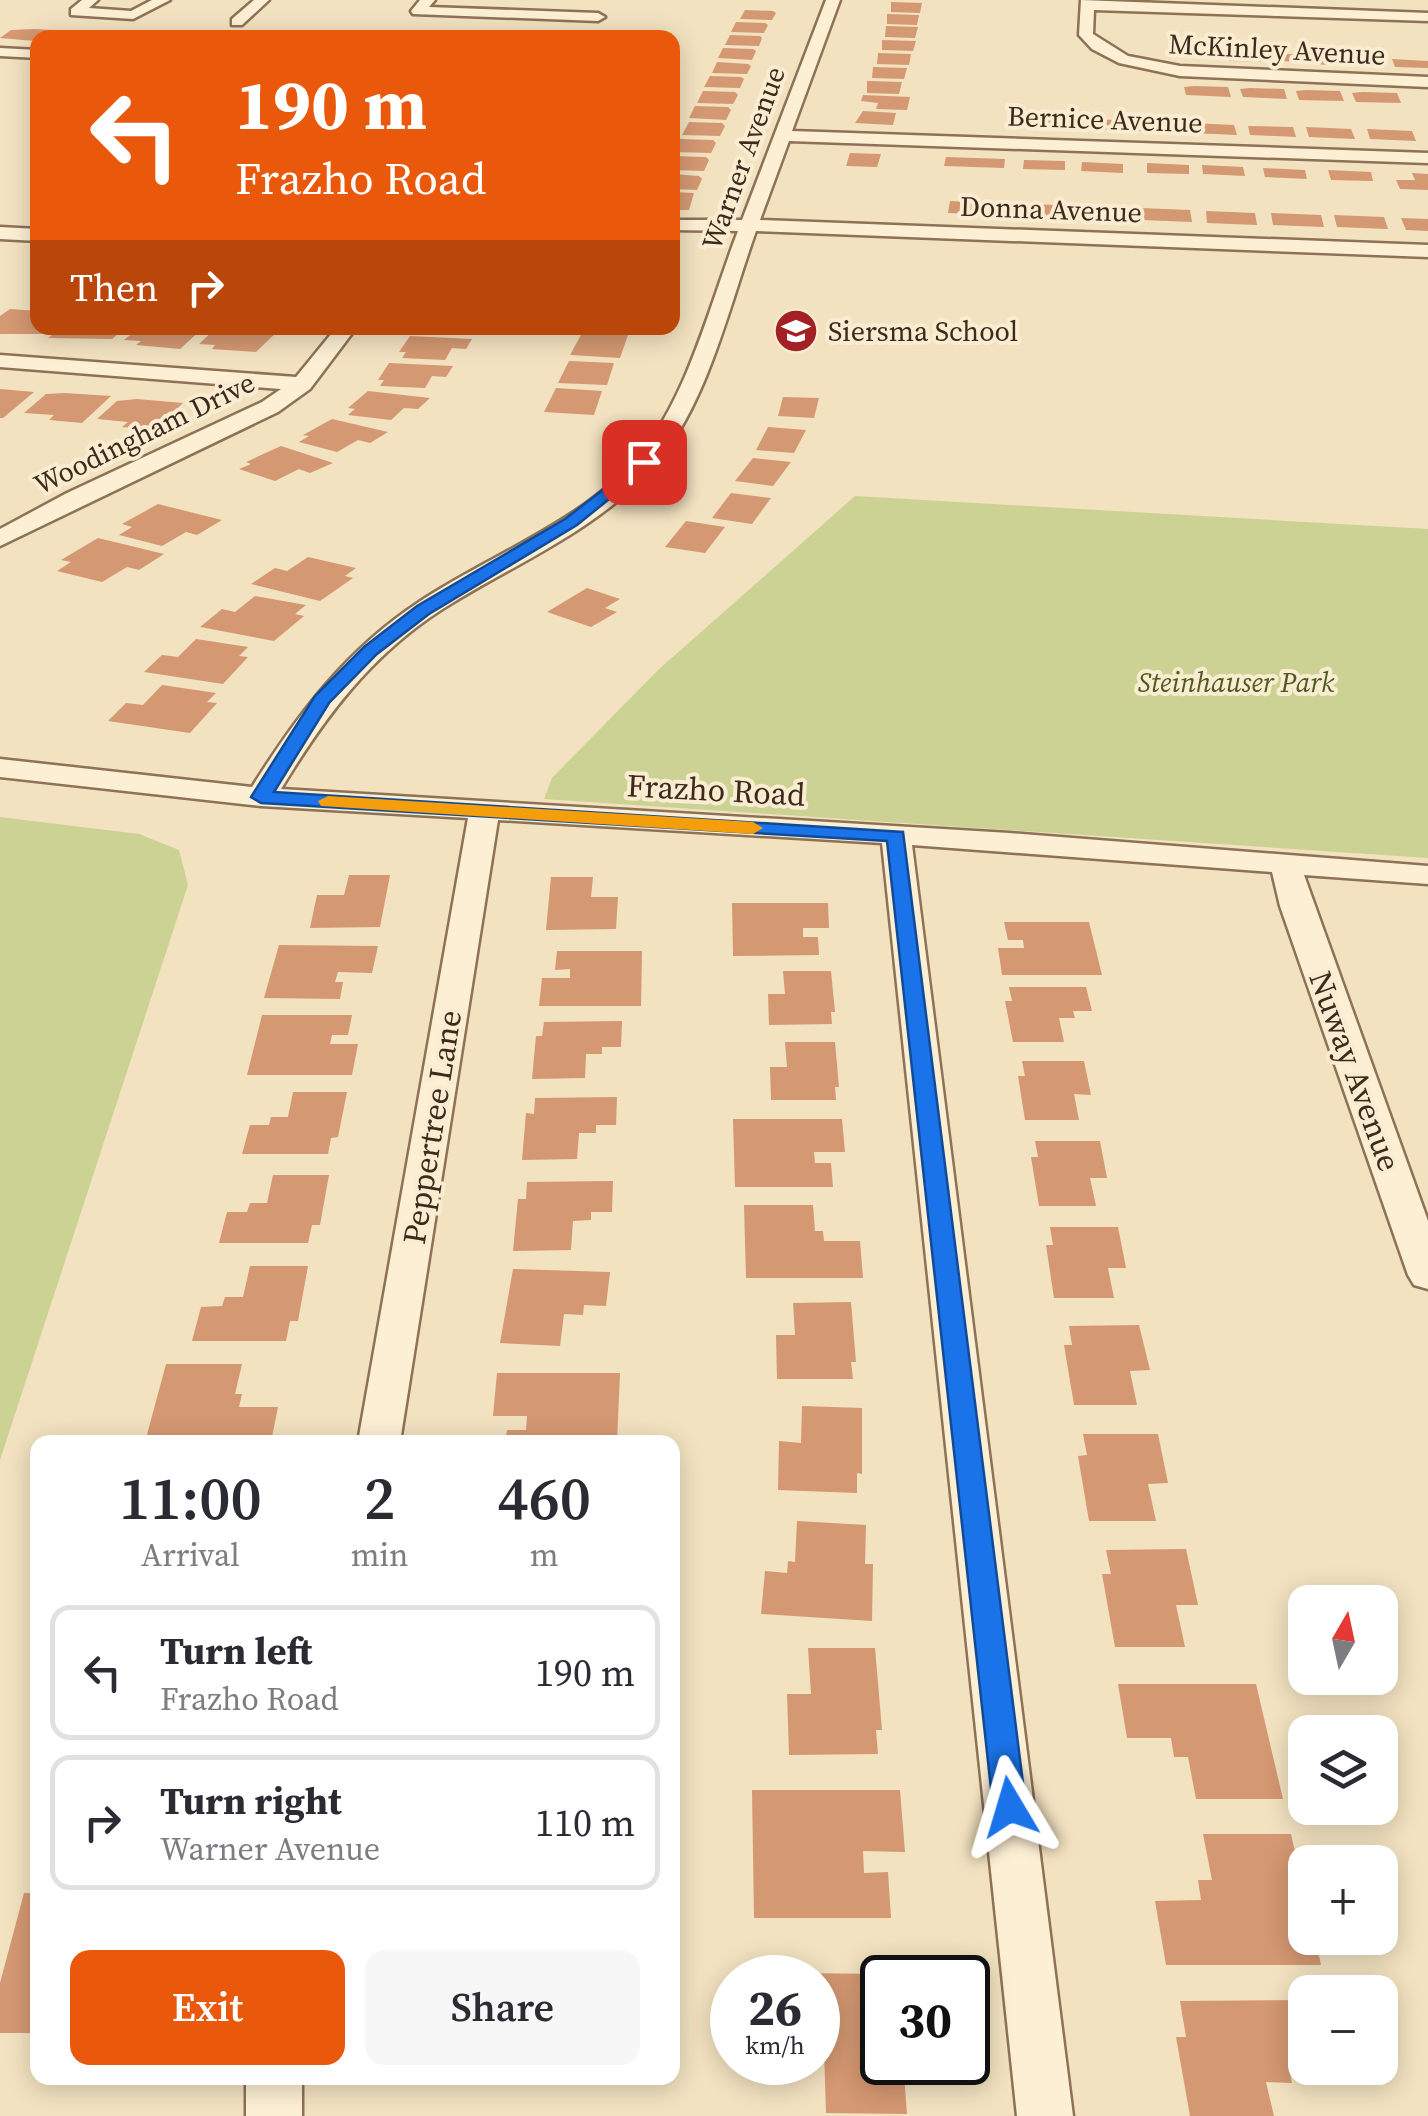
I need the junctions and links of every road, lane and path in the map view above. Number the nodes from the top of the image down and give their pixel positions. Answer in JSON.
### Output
{"nodes":[{"id":1,"x":162,"y":0,"type":"edge"},
{"id":2,"x":262,"y":0,"type":"edge"},
{"id":3,"x":428,"y":0,"type":"edge"},
{"id":4,"x":834,"y":0,"type":"edge"},
{"id":5,"x":70,"y":1,"type":"edge"},
{"id":6,"x":1088,"y":3,"type":"edge"},
{"id":7,"x":87,"y":5,"type":"edge"},
{"id":8,"x":598,"y":17,"type":"dead end"},
{"id":9,"x":1428,"y":17,"type":"edge"},
{"id":10,"x":238,"y":22,"type":"dead end"},
{"id":11,"x":8,"y":53,"type":"edge"},
{"id":12,"x":0,"y":64,"type":"edge"},
{"id":13,"x":1428,"y":82,"type":"edge"},
{"id":14,"x":781,"y":136,"type":"junction"},
{"id":15,"x":1428,"y":158,"type":"edge"},
{"id":16,"x":680,"y":225,"type":"edge"},
{"id":17,"x":752,"y":226,"type":"junction"},
{"id":18,"x":0,"y":233,"type":"edge"},
{"id":19,"x":30,"y":235,"type":"edge"},
{"id":20,"x":1428,"y":251,"type":"edge"},
{"id":21,"x":340,"y":335,"type":"edge"},
{"id":22,"x":0,"y":361,"type":"edge"},
{"id":23,"x":302,"y":384,"type":"junction"},
{"id":24,"x":4,"y":535,"type":"edge"},
{"id":25,"x":0,"y":768,"type":"edge"},
{"id":26,"x":261,"y":797,"type":"junction"},
{"id":27,"x":484,"y":812,"type":"junction"},
{"id":28,"x":896,"y":836,"type":"junction"},
{"id":29,"x":1286,"y":866,"type":"junction"},
{"id":30,"x":1428,"y":876,"type":"edge"},
{"id":31,"x":1428,"y":1275,"type":"edge"},
{"id":32,"x":381,"y":1435,"type":"edge"},
{"id":33,"x":274,"y":2085,"type":"edge"},
{"id":34,"x":274,"y":2116,"type":"edge"},
{"id":35,"x":1046,"y":2116,"type":"edge"}],
"edges":[{"from":1,"to":7,"type":"street"},
{"from":2,"to":10,"type":"street"},
{"from":3,"to":8,"type":"street"},
{"from":4,"to":14,"type":"street","name":"Warner Avenue"},
{"from":5,"to":7,"type":"street"},
{"from":6,"to":9,"type":"street"},
{"from":6,"to":13,"type":"street","name":"McKinley Avenue"},
{"from":11,"to":12,"type":"street"},
{"from":14,"to":15,"type":"street","name":"Bernice Avenue"},
{"from":14,"to":17,"type":"street","name":"Warner Avenue"},
{"from":16,"to":17,"type":"street","name":"Donna Avenue"},
{"from":17,"to":20,"type":"street","name":"Donna Avenue"},
{"from":17,"to":26,"type":"street","name":"Warner Avenue"},
{"from":18,"to":19,"type":"street"},
{"from":21,"to":23,"type":"street","name":"Woodingham Drive"},
{"from":22,"to":23,"type":"street"},
{"from":23,"to":24,"type":"street","name":"Woodingham Drive"},
{"from":25,"to":26,"type":"street","name":"Frazho Road"},
{"from":26,"to":27,"type":"street","name":"Frazho Road"},
{"from":27,"to":28,"type":"street","name":"Frazho Road"},
{"from":27,"to":32,"type":"street","name":"Peppertree Lane"},
{"from":28,"to":29,"type":"street","name":"Frazho Road"},
{"from":28,"to":35,"type":"street"},
{"from":29,"to":30,"type":"street","name":"Frazho Road"},
{"from":29,"to":31,"type":"street","name":"Nuway Avenue"},
{"from":33,"to":34,"type":"street"}]}
